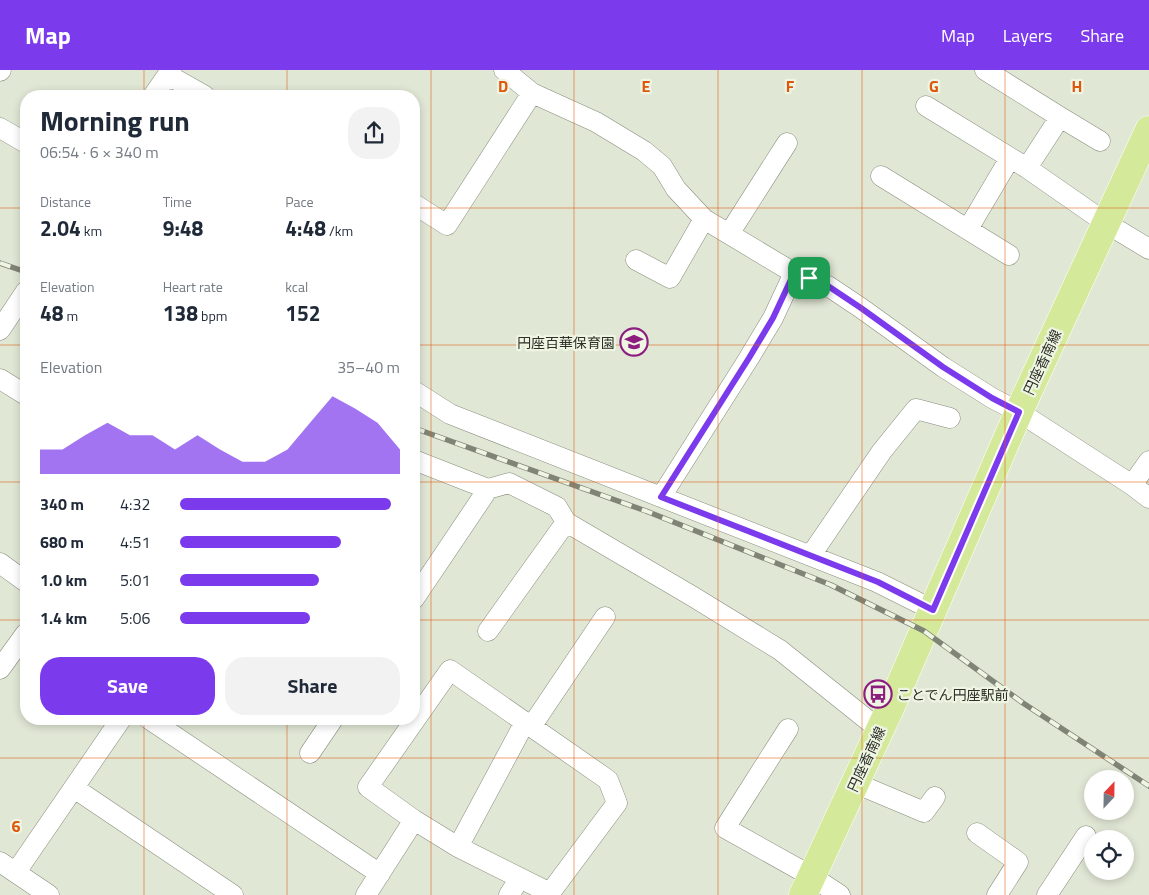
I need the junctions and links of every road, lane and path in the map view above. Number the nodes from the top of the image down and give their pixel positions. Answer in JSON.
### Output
{"nodes":[{"id":1,"x":504,"y":70,"type":"edge"},
{"id":2,"x":984,"y":70,"type":"edge"},
{"id":3,"x":170,"y":72,"type":"edge"},
{"id":4,"x":157,"y":90,"type":"edge"},
{"id":5,"x":197,"y":90,"type":"edge"},
{"id":6,"x":532,"y":93,"type":"junction"},
{"id":7,"x":926,"y":106,"type":"dead end"},
{"id":8,"x":1060,"y":117,"type":"junction"},
{"id":9,"x":0,"y":128,"type":"edge"},
{"id":10,"x":1149,"y":130,"type":"edge"},
{"id":11,"x":20,"y":139,"type":"edge"},
{"id":12,"x":1100,"y":141,"type":"dead end"},
{"id":13,"x":788,"y":143,"type":"dead end"},
{"id":14,"x":1018,"y":163,"type":"junction"},
{"id":15,"x":881,"y":176,"type":"dead end"},
{"id":16,"x":420,"y":208,"type":"edge"},
{"id":17,"x":704,"y":219,"type":"junction"},
{"id":18,"x":1106,"y":223,"type":"junction"},
{"id":19,"x":968,"y":229,"type":"junction"},
{"id":20,"x":730,"y":234,"type":"junction"},
{"id":21,"x":1149,"y":249,"type":"edge"},
{"id":22,"x":1009,"y":255,"type":"dead end"},
{"id":23,"x":636,"y":260,"type":"dead end"},
{"id":24,"x":794,"y":273,"type":"junction"},
{"id":25,"x":20,"y":300,"type":"edge"},
{"id":26,"x":0,"y":330,"type":"edge"},
{"id":27,"x":0,"y":379,"type":"edge"},
{"id":28,"x":20,"y":391,"type":"edge"},
{"id":29,"x":420,"y":395,"type":"edge"},
{"id":30,"x":1019,"y":412,"type":"junction"},
{"id":31,"x":950,"y":418,"type":"dead end"},
{"id":32,"x":1149,"y":461,"type":"edge"},
{"id":33,"x":420,"y":462,"type":"edge"},
{"id":34,"x":1132,"y":485,"type":"junction"},
{"id":35,"x":488,"y":489,"type":"junction"},
{"id":36,"x":661,"y":497,"type":"junction"},
{"id":37,"x":1149,"y":498,"type":"edge"},
{"id":38,"x":566,"y":522,"type":"junction"},
{"id":39,"x":811,"y":556,"type":"junction"},
{"id":40,"x":0,"y":564,"type":"edge"},
{"id":41,"x":20,"y":578,"type":"edge"},
{"id":42,"x":420,"y":590,"type":"edge"},
{"id":43,"x":933,"y":610,"type":"junction"},
{"id":44,"x":605,"y":617,"type":"dead end"},
{"id":45,"x":488,"y":631,"type":"dead end"},
{"id":46,"x":20,"y":641,"type":"edge"},
{"id":47,"x":0,"y":669,"type":"edge"},
{"id":48,"x":420,"y":713,"type":"edge"},
{"id":49,"x":528,"y":724,"type":"junction"},
{"id":50,"x":117,"y":725,"type":"edge"},
{"id":51,"x":158,"y":725,"type":"edge"},
{"id":52,"x":329,"y":725,"type":"edge"},
{"id":53,"x":411,"y":725,"type":"edge"},
{"id":54,"x":788,"y":729,"type":"dead end"},
{"id":55,"x":880,"y":730,"type":"junction"},
{"id":56,"x":310,"y":753,"type":"dead end"},
{"id":57,"x":855,"y":783,"type":"junction"},
{"id":58,"x":74,"y":788,"type":"junction"},
{"id":59,"x":935,"y":797,"type":"dead end"},
{"id":60,"x":414,"y":820,"type":"junction"},
{"id":61,"x":977,"y":833,"type":"dead end"},
{"id":62,"x":1084,"y":839,"type":"edge"},
{"id":63,"x":458,"y":847,"type":"junction"},
{"id":64,"x":8,"y":867,"type":"edge"},
{"id":65,"x":380,"y":874,"type":"junction"},
{"id":66,"x":520,"y":878,"type":"junction"},
{"id":67,"x":807,"y":886,"type":"edge"},
{"id":68,"x":49,"y":895,"type":"edge"},
{"id":69,"x":233,"y":895,"type":"edge"},
{"id":70,"x":366,"y":895,"type":"edge"},
{"id":71,"x":509,"y":895,"type":"edge"},
{"id":72,"x":840,"y":895,"type":"edge"},
{"id":73,"x":997,"y":895,"type":"edge"},
{"id":74,"x":1048,"y":895,"type":"edge"}],
"edges":[{"from":1,"to":6,"type":"street"},
{"from":2,"to":8,"type":"street"},
{"from":3,"to":4,"type":"street"},
{"from":3,"to":5,"type":"street"},
{"from":6,"to":16,"type":"street"},
{"from":6,"to":17,"type":"street"},
{"from":7,"to":14,"type":"street"},
{"from":8,"to":12,"type":"street"},
{"from":8,"to":14,"type":"street"},
{"from":9,"to":11,"type":"street"},
{"from":10,"to":18,"type":"main road","name":"円座香南線"},
{"from":13,"to":20,"type":"street"},
{"from":14,"to":18,"type":"street"},
{"from":14,"to":19,"type":"street"},
{"from":15,"to":19,"type":"street"},
{"from":17,"to":20,"type":"street"},
{"from":17,"to":23,"type":"street"},
{"from":18,"to":21,"type":"street"},
{"from":18,"to":30,"type":"main road","name":"円座香南線"},
{"from":19,"to":22,"type":"street"},
{"from":20,"to":24,"type":"street"},
{"from":24,"to":30,"type":"street"},
{"from":24,"to":36,"type":"street"},
{"from":25,"to":26,"type":"street"},
{"from":27,"to":28,"type":"street"},
{"from":29,"to":36,"type":"street"},
{"from":30,"to":34,"type":"street"},
{"from":30,"to":43,"type":"main road","name":"円座香南線"},
{"from":31,"to":39,"type":"street"},
{"from":32,"to":34,"type":"street"},
{"from":33,"to":35,"type":"street"},
{"from":34,"to":37,"type":"street"},
{"from":35,"to":38,"type":"street"},
{"from":35,"to":42,"type":"street"},
{"from":36,"to":39,"type":"street"},
{"from":38,"to":45,"type":"street"},
{"from":38,"to":55,"type":"street"},
{"from":39,"to":43,"type":"street"},
{"from":40,"to":41,"type":"street"},
{"from":43,"to":55,"type":"main road","name":"円座香南線"},
{"from":44,"to":49,"type":"street"},
{"from":46,"to":47,"type":"street"},
{"from":48,"to":49,"type":"street"},
{"from":49,"to":63,"type":"street"},
{"from":49,"to":66,"type":"street"},
{"from":50,"to":58,"type":"street"},
{"from":51,"to":65,"type":"street"},
{"from":52,"to":56,"type":"street"},
{"from":53,"to":60,"type":"street"},
{"from":54,"to":67,"type":"street"},
{"from":55,"to":57,"type":"main road","name":"円座香南線"},
{"from":57,"to":59,"type":"street"},
{"from":57,"to":67,"type":"main road","name":"円座香南線"},
{"from":58,"to":64,"type":"street"},
{"from":58,"to":69,"type":"street"},
{"from":60,"to":63,"type":"street"},
{"from":60,"to":65,"type":"street"},
{"from":61,"to":73,"type":"street"},
{"from":62,"to":74,"type":"street"},
{"from":63,"to":66,"type":"street"},
{"from":64,"to":68,"type":"street"},
{"from":65,"to":70,"type":"street"},
{"from":66,"to":71,"type":"street"},
{"from":67,"to":72,"type":"street"}]}
